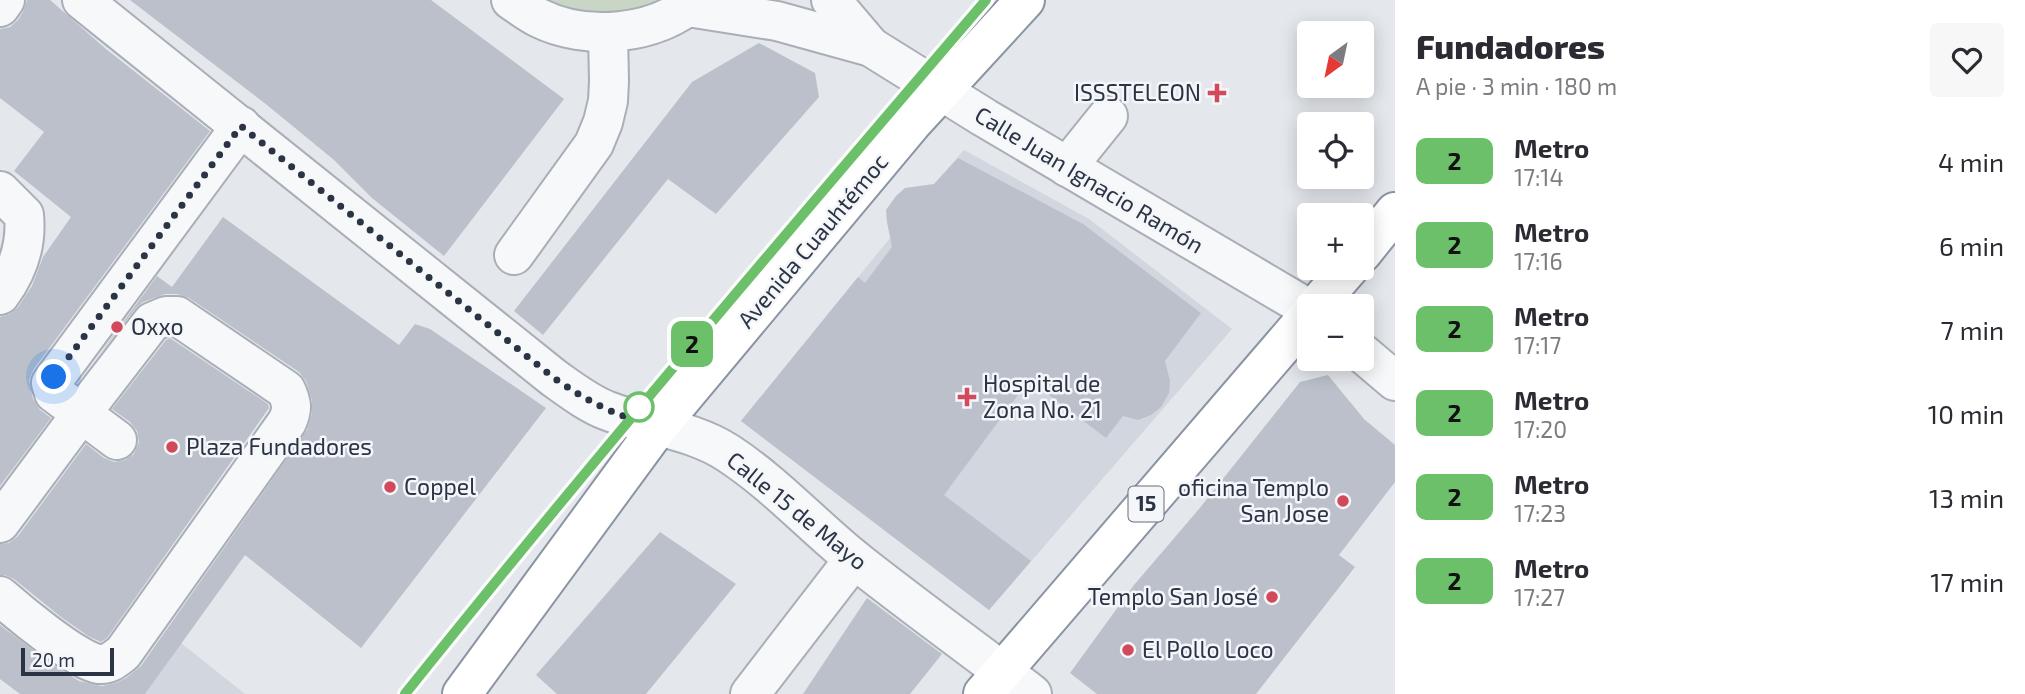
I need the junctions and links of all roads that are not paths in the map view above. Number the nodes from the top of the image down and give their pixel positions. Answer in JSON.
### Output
{"nodes":[{"id":1,"x":5,"y":0,"type":"edge"},
{"id":2,"x":82,"y":0,"type":"edge"},
{"id":3,"x":511,"y":0,"type":"edge"},
{"id":4,"x":1025,"y":0,"type":"edge"},
{"id":5,"x":835,"y":1,"type":"edge"},
{"id":6,"x":692,"y":3,"type":"edge"},
{"id":7,"x":0,"y":7,"type":"edge"},
{"id":8,"x":608,"y":33,"type":"junction"},
{"id":9,"x":871,"y":47,"type":"junction"},
{"id":10,"x":940,"y":91,"type":"junction"},
{"id":11,"x":1108,"y":116,"type":"dead end"},
{"id":12,"x":241,"y":126,"type":"junction"},
{"id":13,"x":1067,"y":167,"type":"junction"},
{"id":14,"x":0,"y":191,"type":"edge"},
{"id":15,"x":1395,"y":212,"type":"edge"},
{"id":16,"x":1374,"y":238,"type":"edge"},
{"id":17,"x":514,"y":255,"type":"dead end"},
{"id":18,"x":1339,"y":280,"type":"edge"},
{"id":19,"x":1326,"y":294,"type":"edge"},
{"id":20,"x":0,"y":295,"type":"edge"},
{"id":21,"x":1297,"y":305,"type":"edge"},
{"id":22,"x":1297,"y":326,"type":"edge"},
{"id":23,"x":1374,"y":363,"type":"edge"},
{"id":24,"x":1395,"y":381,"type":"edge"},
{"id":25,"x":81,"y":414,"type":"junction"},
{"id":26,"x":658,"y":427,"type":"junction"},
{"id":27,"x":117,"y":440,"type":"dead end"},
{"id":28,"x":0,"y":523,"type":"edge"},
{"id":29,"x":854,"y":559,"type":"junction"},
{"id":30,"x":0,"y":596,"type":"edge"},
{"id":31,"x":993,"y":683,"type":"edge"},
{"id":32,"x":477,"y":689,"type":"edge"},
{"id":33,"x":750,"y":694,"type":"edge"},
{"id":34,"x":1032,"y":694,"type":"edge"}],
"edges":[{"from":1,"to":7,"type":"street"},
{"from":2,"to":12,"type":"street","name":"Calle 15 de Mayo"},
{"from":3,"to":8,"type":"street"},
{"from":4,"to":10,"type":"highway","name":"Avenida Cuauhtémoc"},
{"from":5,"to":9,"type":"street","name":"Calle Juan Ignacio Ramón"},
{"from":6,"to":8,"type":"street"},
{"from":6,"to":9,"type":"street","name":"Calle Juan Ignacio Ramón"},
{"from":8,"to":17,"type":"street"},
{"from":9,"to":10,"type":"street","name":"Calle Juan Ignacio Ramón"},
{"from":10,"to":13,"type":"street","name":"Calle Juan Ignacio Ramón"},
{"from":10,"to":26,"type":"highway","name":"Avenida Cuauhtémoc"},
{"from":11,"to":13,"type":"street"},
{"from":12,"to":25,"type":"street"},
{"from":12,"to":26,"type":"street","name":"Calle 15 de Mayo"},
{"from":13,"to":21,"type":"street","name":"Calle Juan Ignacio Ramón"},
{"from":14,"to":20,"type":"street"},
{"from":15,"to":16,"type":"highway"},
{"from":18,"to":19,"type":"highway"},
{"from":22,"to":31,"type":"highway","number":"15"},
{"from":23,"to":24,"type":"street"},
{"from":25,"to":27,"type":"street"},
{"from":25,"to":28,"type":"street"},
{"from":25,"to":30,"type":"street"},
{"from":26,"to":29,"type":"street","name":"Calle 15 de Mayo"},
{"from":26,"to":32,"type":"highway","name":"Avenida Cuauhtémoc"},
{"from":29,"to":31,"type":"street","name":"Calle 15 de Mayo"},
{"from":29,"to":33,"type":"street"},
{"from":31,"to":34,"type":"street","name":"Calle 15 de Mayo"}]}
